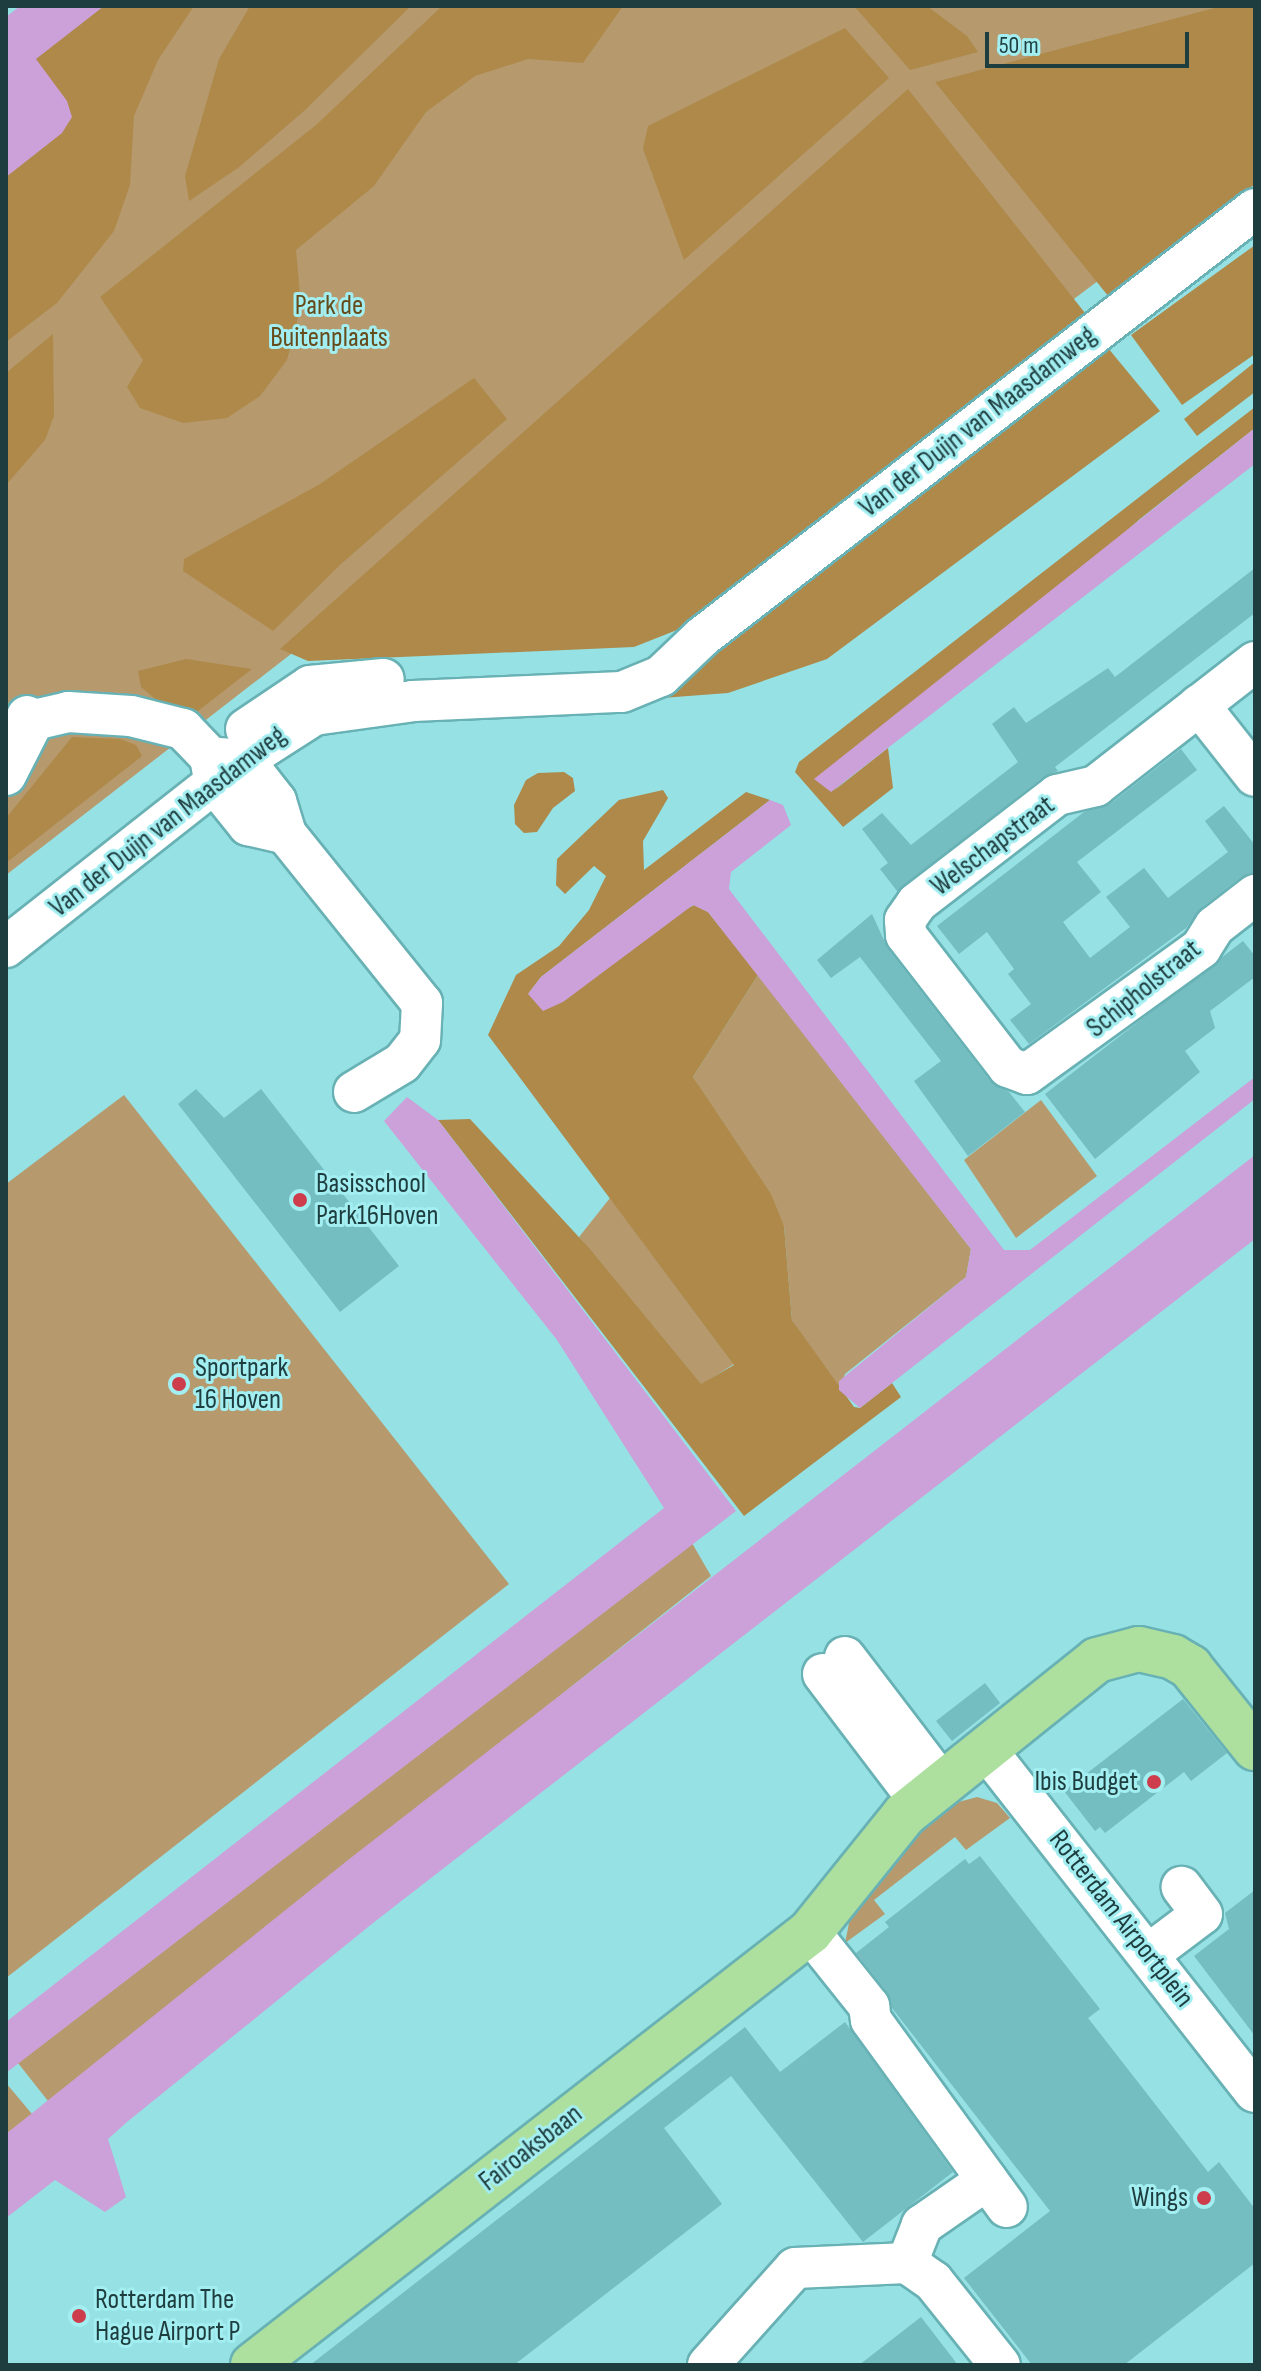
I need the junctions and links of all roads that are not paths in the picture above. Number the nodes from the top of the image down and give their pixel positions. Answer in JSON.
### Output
{"nodes":[{"id":1,"x":1255,"y":209,"type":"edge"},
{"id":2,"x":1255,"y":662,"type":"edge"},
{"id":3,"x":1199,"y":705,"type":"junction"},
{"id":4,"x":15,"y":719,"type":"edge"},
{"id":5,"x":223,"y":767,"type":"junction"},
{"id":6,"x":6,"y":775,"type":"edge"},
{"id":7,"x":1255,"y":776,"type":"edge"},
{"id":8,"x":1255,"y":895,"type":"edge"},
{"id":9,"x":6,"y":916,"type":"edge"},
{"id":10,"x":6,"y":947,"type":"edge"},
{"id":11,"x":1027,"y":1074,"type":"joint"},
{"id":12,"x":354,"y":1092,"type":"dead end"},
{"id":13,"x":834,"y":1666,"type":"dead end"},
{"id":14,"x":985,"y":1748,"type":"junction"},
{"id":15,"x":1255,"y":1748,"type":"edge"},
{"id":16,"x":930,"y":1792,"type":"junction"},
{"id":17,"x":1182,"y":1887,"type":"dead end"},
{"id":18,"x":810,"y":1932,"type":"junction"},
{"id":19,"x":1149,"y":1954,"type":"junction"},
{"id":20,"x":1255,"y":2092,"type":"edge"},
{"id":21,"x":907,"y":2263,"type":"junction"},
{"id":22,"x":253,"y":2365,"type":"edge"},
{"id":23,"x":708,"y":2365,"type":"edge"},
{"id":24,"x":1000,"y":2365,"type":"edge"}],
"edges":[{"from":1,"to":5,"type":"street","name":"Van der Duijn van Maasdamweg"},
{"from":2,"to":3,"type":"street","name":"Welschapstraat"},
{"from":3,"to":7,"type":"street"},
{"from":3,"to":11,"type":"street","name":"Welschapstraat"},
{"from":4,"to":5,"type":"street","name":"Van der Duijn van Maasdamweg"},
{"from":4,"to":6,"type":"street","name":"Van der Duijn van Maasdamweg"},
{"from":5,"to":9,"type":"street","name":"Van der Duijn van Maasdamweg"},
{"from":5,"to":10,"type":"street","name":"Van der Duijn van Maasdamweg"},
{"from":5,"to":12,"type":"street"},
{"from":8,"to":11,"type":"street","name":"Schipholstraat"},
{"from":13,"to":16,"type":"street"},
{"from":14,"to":15,"type":"main road"},
{"from":14,"to":16,"type":"main road"},
{"from":14,"to":19,"type":"street","name":"Rotterdam Airportplein"},
{"from":16,"to":18,"type":"main road"},
{"from":17,"to":19,"type":"street"},
{"from":18,"to":21,"type":"street"},
{"from":18,"to":22,"type":"main road","name":"Fairoaksbaan"},
{"from":19,"to":20,"type":"street","name":"Rotterdam Airportplein"},
{"from":21,"to":23,"type":"street"},
{"from":21,"to":24,"type":"street"}]}
